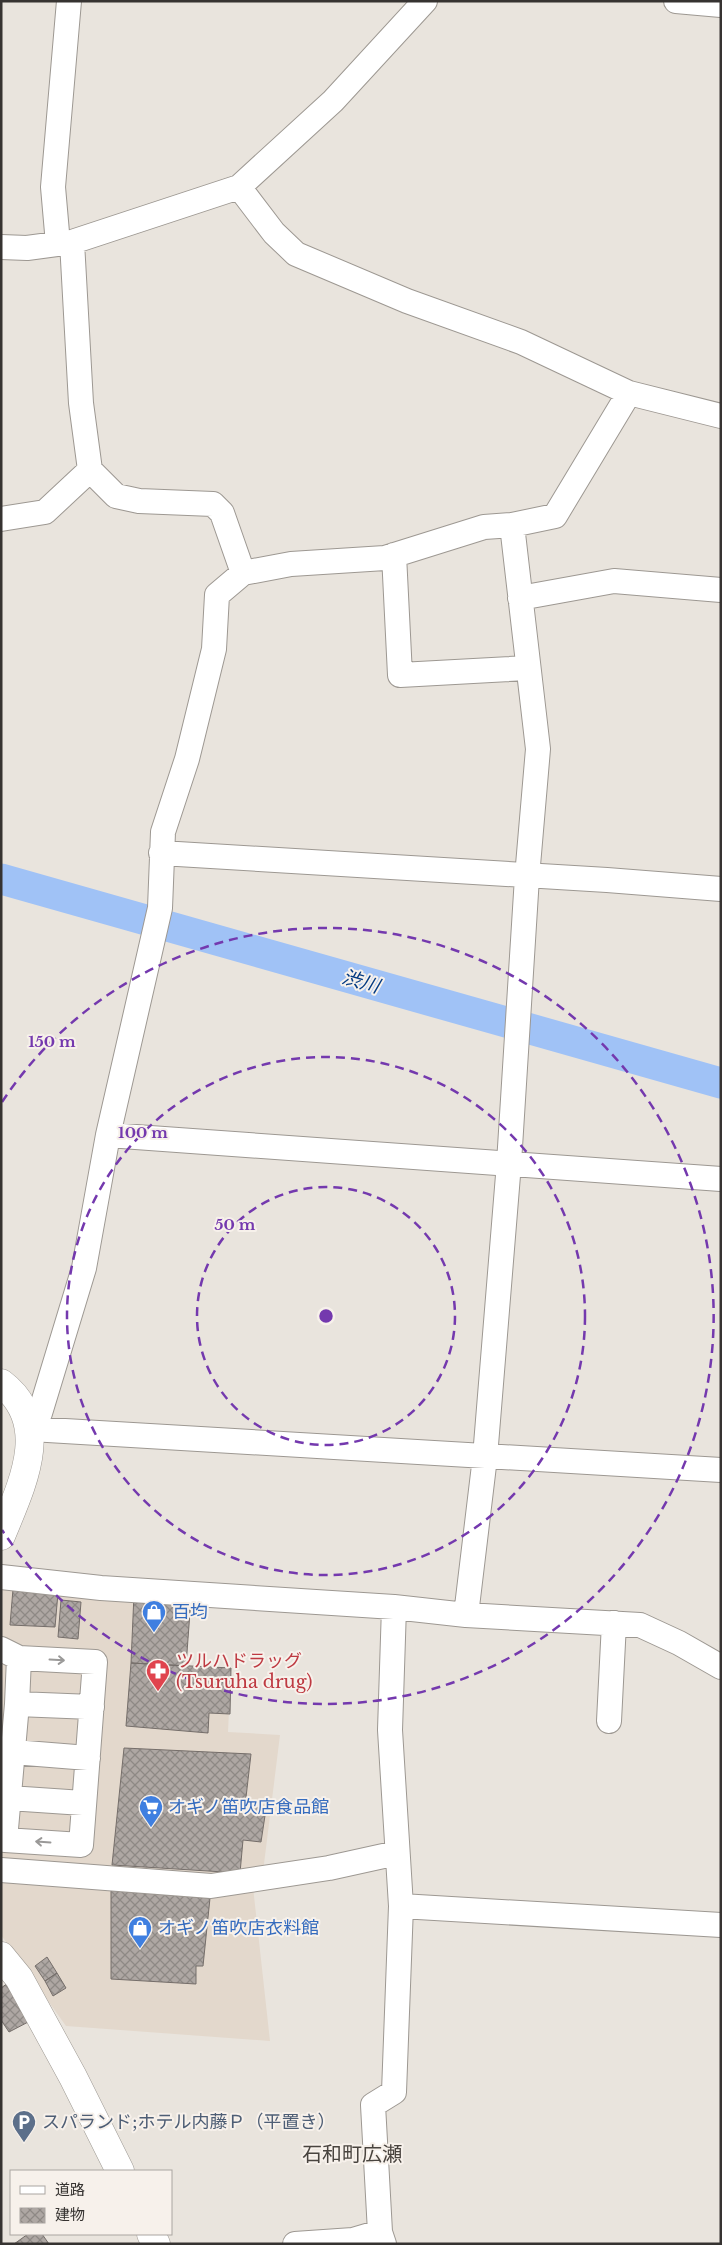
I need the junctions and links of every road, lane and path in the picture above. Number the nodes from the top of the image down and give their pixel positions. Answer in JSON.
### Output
{"nodes":[{"id":1,"x":69,"y":1,"type":"edge"},
{"id":2,"x":424,"y":1,"type":"edge"},
{"id":3,"x":676,"y":1,"type":"edge"},
{"id":4,"x":721,"y":5,"type":"edge"},
{"id":5,"x":240,"y":187,"type":"junction"},
{"id":6,"x":65,"y":243,"type":"junction"},
{"id":7,"x":1,"y":247,"type":"edge"},
{"id":8,"x":629,"y":393,"type":"junction"},
{"id":9,"x":721,"y":416,"type":"edge"},
{"id":10,"x":90,"y":470,"type":"junction"},
{"id":11,"x":1,"y":519,"type":"edge"},
{"id":12,"x":512,"y":525,"type":"junction"},
{"id":13,"x":394,"y":555,"type":"junction"},
{"id":14,"x":243,"y":573,"type":"junction"},
{"id":15,"x":721,"y":590,"type":"edge"},
{"id":16,"x":520,"y":598,"type":"junction"},
{"id":17,"x":527,"y":668,"type":"junction"},
{"id":18,"x":161,"y":853,"type":"junction"},
{"id":19,"x":527,"y":876,"type":"junction"},
{"id":20,"x":721,"y":889,"type":"edge"},
{"id":21,"x":108,"y":1135,"type":"junction"},
{"id":22,"x":510,"y":1163,"type":"junction"},
{"id":23,"x":721,"y":1179,"type":"edge"},
{"id":24,"x":1,"y":1383,"type":"edge"},
{"id":25,"x":31,"y":1429,"type":"junction"},
{"id":26,"x":486,"y":1457,"type":"junction"},
{"id":27,"x":721,"y":1470,"type":"edge"},
{"id":28,"x":1,"y":1536,"type":"edge"},
{"id":29,"x":1,"y":1577,"type":"edge"},
{"id":30,"x":394,"y":1607,"type":"junction"},
{"id":31,"x":466,"y":1615,"type":"junction"},
{"id":32,"x":614,"y":1623,"type":"junction"},
{"id":33,"x":10,"y":1654,"type":"edge"},
{"id":34,"x":721,"y":1667,"type":"edge"},
{"id":35,"x":17,"y":1704,"type":"junction"},
{"id":36,"x":92,"y":1707,"type":"junction"},
{"id":37,"x":609,"y":1721,"type":"dead end"},
{"id":38,"x":13,"y":1752,"type":"junction"},
{"id":39,"x":88,"y":1758,"type":"junction"},
{"id":40,"x":9,"y":1798,"type":"junction"},
{"id":41,"x":83,"y":1803,"type":"junction"},
{"id":42,"x":397,"y":1853,"type":"junction"},
{"id":43,"x":1,"y":1870,"type":"edge"},
{"id":44,"x":401,"y":1906,"type":"junction"},
{"id":45,"x":721,"y":1925,"type":"edge"},
{"id":46,"x":1,"y":1956,"type":"edge"},
{"id":47,"x":120,"y":2170,"type":"edge"},
{"id":48,"x":382,"y":2238,"type":"edge"},
{"id":49,"x":295,"y":2244,"type":"edge"}],
"edges":[{"from":1,"to":6,"type":"street"},
{"from":2,"to":5,"type":"street"},
{"from":3,"to":4,"type":"street"},
{"from":5,"to":6,"type":"street"},
{"from":5,"to":8,"type":"street"},
{"from":6,"to":7,"type":"street"},
{"from":6,"to":10,"type":"street"},
{"from":8,"to":9,"type":"street"},
{"from":8,"to":12,"type":"street"},
{"from":10,"to":11,"type":"street"},
{"from":10,"to":14,"type":"street"},
{"from":12,"to":13,"type":"street"},
{"from":12,"to":16,"type":"street"},
{"from":13,"to":14,"type":"street"},
{"from":13,"to":17,"type":"street"},
{"from":14,"to":18,"type":"street"},
{"from":15,"to":16,"type":"street"},
{"from":16,"to":17,"type":"street"},
{"from":17,"to":19,"type":"street"},
{"from":18,"to":19,"type":"street"},
{"from":18,"to":21,"type":"street"},
{"from":19,"to":20,"type":"street"},
{"from":19,"to":22,"type":"street"},
{"from":21,"to":22,"type":"street"},
{"from":21,"to":25,"type":"street"},
{"from":22,"to":23,"type":"street"},
{"from":22,"to":26,"type":"street"},
{"from":24,"to":25,"type":"main road"},
{"from":25,"to":26,"type":"street"},
{"from":25,"to":28,"type":"main road"},
{"from":26,"to":27,"type":"street"},
{"from":26,"to":31,"type":"street"},
{"from":29,"to":30,"type":"street"},
{"from":30,"to":31,"type":"street"},
{"from":30,"to":42,"type":"street"},
{"from":31,"to":32,"type":"street"},
{"from":32,"to":34,"type":"street"},
{"from":32,"to":37,"type":"street"},
{"from":33,"to":35,"type":"street"},
{"from":33,"to":36,"type":"street","one_way":true},
{"from":35,"to":36,"type":"street"},
{"from":35,"to":38,"type":"street"},
{"from":36,"to":39,"type":"street"},
{"from":38,"to":39,"type":"street"},
{"from":38,"to":40,"type":"street"},
{"from":39,"to":41,"type":"street"},
{"from":40,"to":41,"type":"street"},
{"from":41,"to":40,"type":"street","one_way":true},
{"from":42,"to":43,"type":"street"},
{"from":42,"to":44,"type":"street"},
{"from":44,"to":45,"type":"street"},
{"from":44,"to":48,"type":"street"},
{"from":46,"to":47,"type":"main road"},
{"from":48,"to":49,"type":"street"}]}
